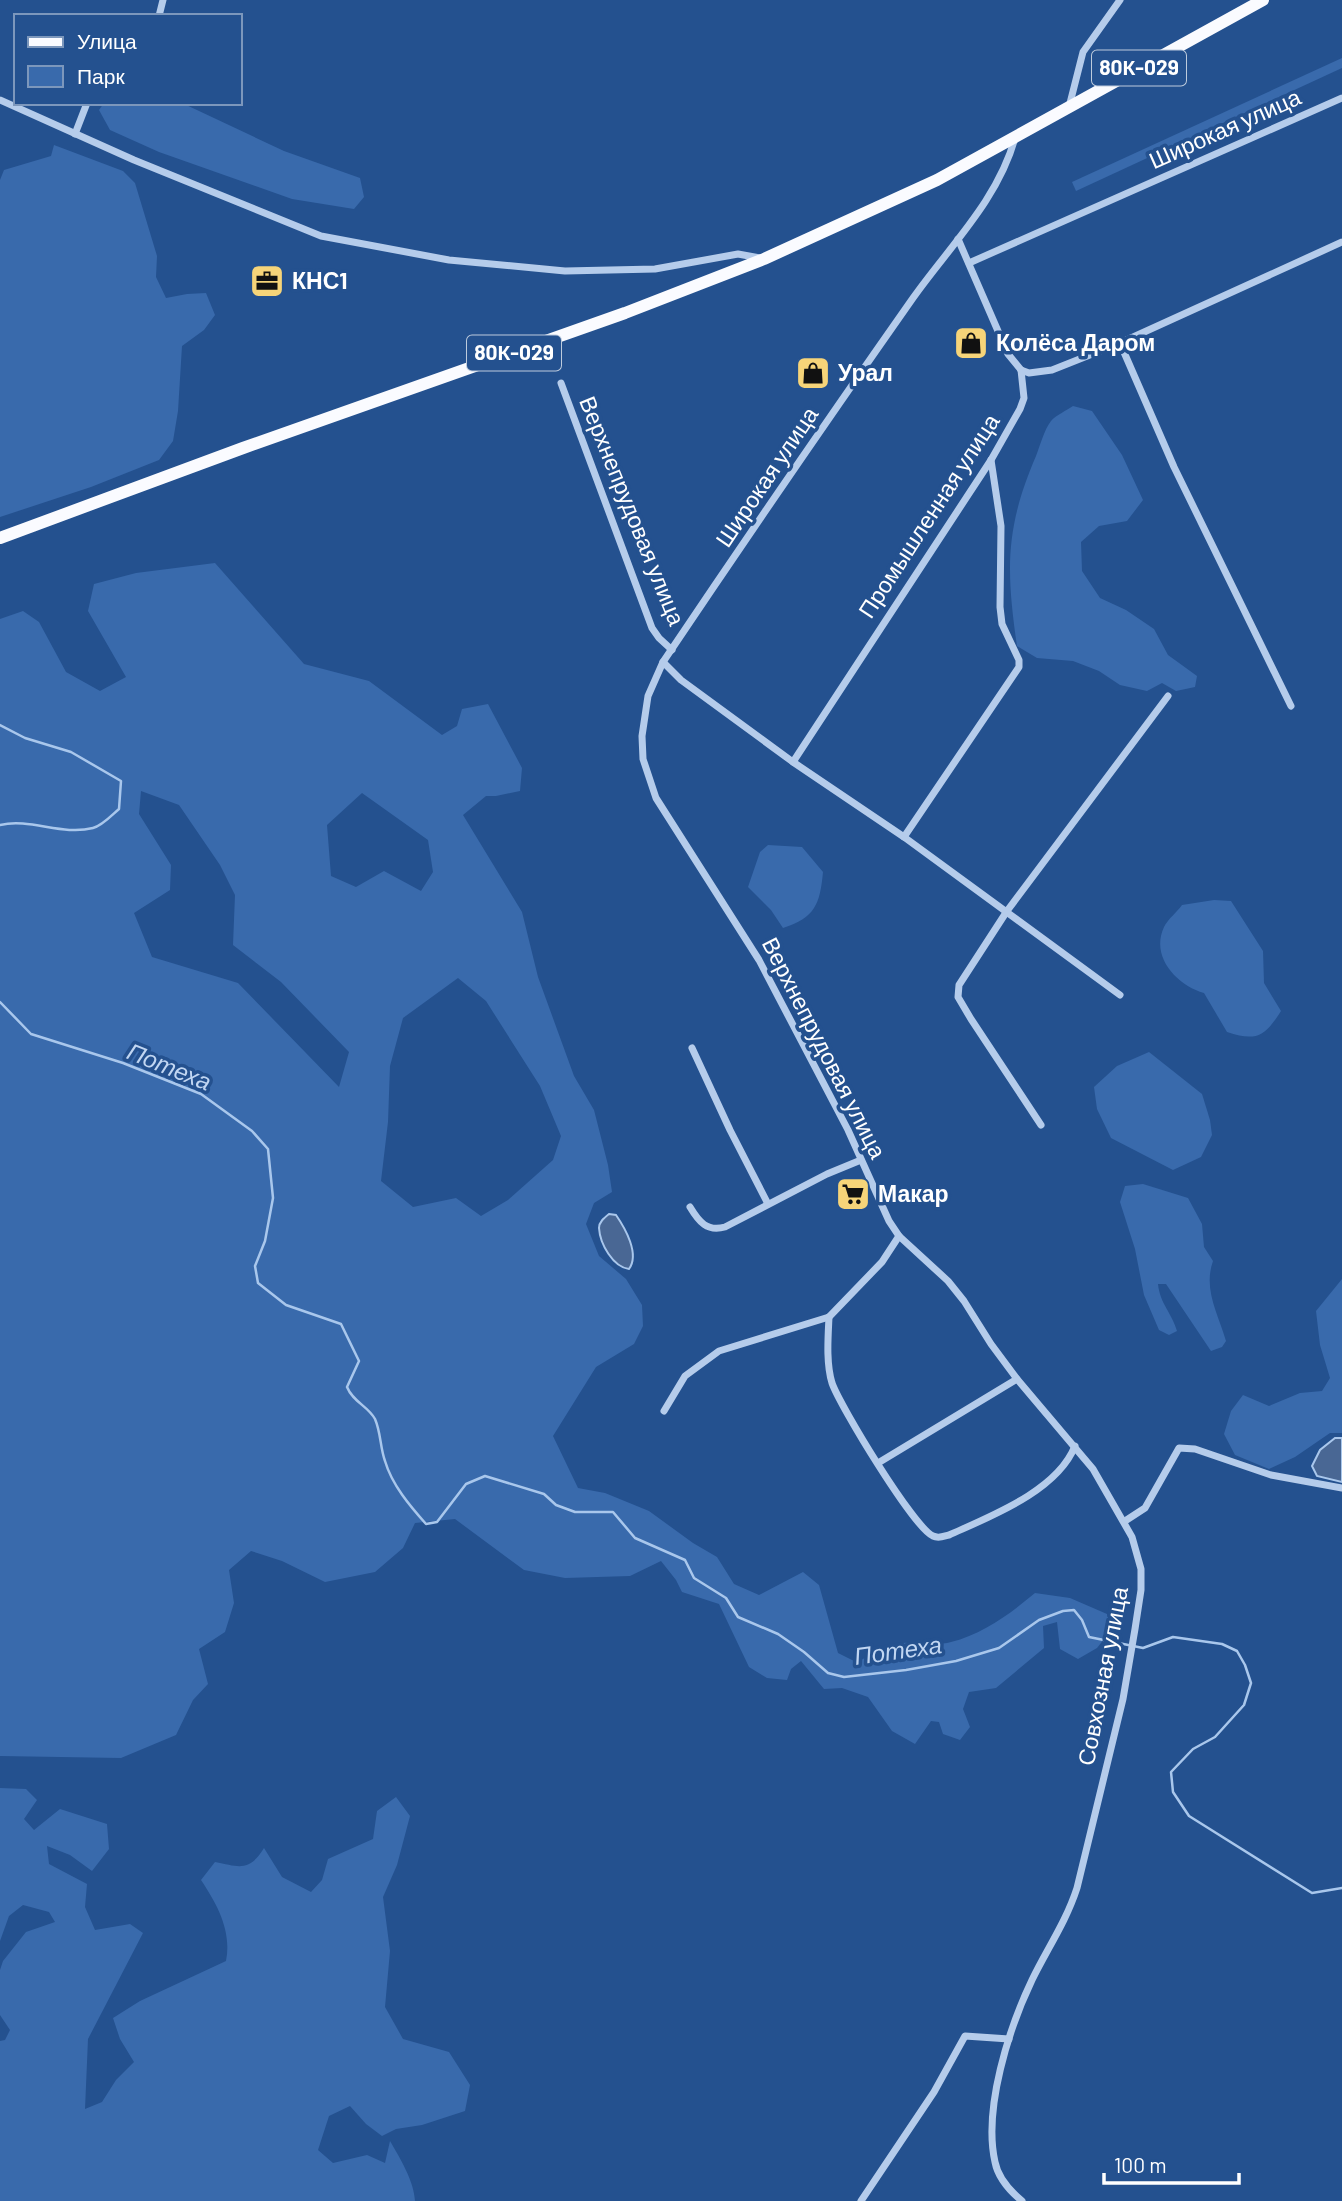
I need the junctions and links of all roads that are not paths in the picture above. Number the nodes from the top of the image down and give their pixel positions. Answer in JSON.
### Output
{"nodes":[{"id":1,"x":1120,"y":0,"type":"edge"},
{"id":2,"x":1263,"y":0,"type":"edge"},
{"id":3,"x":1342,"y":98,"type":"edge"},
{"id":4,"x":0,"y":100,"type":"edge"},
{"id":5,"x":86,"y":105,"type":"edge"},
{"id":6,"x":1069,"y":107,"type":"junction"},
{"id":7,"x":75,"y":134,"type":"junction"},
{"id":8,"x":1015,"y":137,"type":"junction"},
{"id":9,"x":958,"y":239,"type":"junction"},
{"id":10,"x":1342,"y":242,"type":"edge"},
{"id":11,"x":764,"y":259,"type":"junction"},
{"id":12,"x":969,"y":263,"type":"junction"},
{"id":13,"x":1119,"y":343,"type":"junction"},
{"id":14,"x":1021,"y":370,"type":"junction"},
{"id":15,"x":561,"y":383,"type":"dead end"},
{"id":16,"x":991,"y":460,"type":"junction"},
{"id":17,"x":0,"y":538,"type":"edge"},
{"id":18,"x":672,"y":650,"type":"junction"},
{"id":19,"x":663,"y":663,"type":"junction"},
{"id":20,"x":1168,"y":695,"type":"dead end"},
{"id":21,"x":1290,"y":706,"type":"dead end"},
{"id":22,"x":793,"y":762,"type":"junction"},
{"id":23,"x":905,"y":837,"type":"junction"},
{"id":24,"x":1007,"y":911,"type":"junction"},
{"id":25,"x":1120,"y":995,"type":"dead end"},
{"id":26,"x":692,"y":1048,"type":"dead end"},
{"id":27,"x":1041,"y":1125,"type":"dead end"},
{"id":28,"x":861,"y":1160,"type":"junction"},
{"id":29,"x":768,"y":1204,"type":"junction"},
{"id":30,"x":690,"y":1207,"type":"dead end"},
{"id":31,"x":900,"y":1236,"type":"junction"},
{"id":32,"x":829,"y":1317,"type":"junction"},
{"id":33,"x":1017,"y":1379,"type":"junction"},
{"id":34,"x":664,"y":1411,"type":"dead end"},
{"id":35,"x":1075,"y":1446,"type":"junction"},
{"id":36,"x":878,"y":1464,"type":"junction"},
{"id":37,"x":1342,"y":1488,"type":"edge"},
{"id":38,"x":1125,"y":1521,"type":"junction"},
{"id":39,"x":1009,"y":2039,"type":"junction"},
{"id":40,"x":861,"y":2201,"type":"edge"},
{"id":41,"x":1022,"y":2201,"type":"edge"}],
"edges":[{"from":1,"to":6,"type":"street"},
{"from":2,"to":6,"type":"main road","number":"80К-029"},
{"from":3,"to":12,"type":"street","name":"Широкая улица"},
{"from":4,"to":7,"type":"street"},
{"from":5,"to":7,"type":"street"},
{"from":6,"to":8,"type":"main road","number":"80К-029"},
{"from":7,"to":11,"type":"street"},
{"from":8,"to":9,"type":"street","name":"Широкая улица"},
{"from":8,"to":11,"type":"main road","number":"80К-029"},
{"from":9,"to":12,"type":"street"},
{"from":9,"to":18,"type":"street","name":"Широкая улица"},
{"from":10,"to":13,"type":"street"},
{"from":11,"to":17,"type":"main road","number":"80К-029"},
{"from":12,"to":14,"type":"street"},
{"from":13,"to":14,"type":"street"},
{"from":13,"to":21,"type":"street"},
{"from":14,"to":16,"type":"street","name":"Промышленная улица"},
{"from":15,"to":18,"type":"street","name":"Верхнепрудовая улица"},
{"from":16,"to":22,"type":"street","name":"Промышленная улица"},
{"from":16,"to":23,"type":"street"},
{"from":18,"to":19,"type":"street","name":"Широкая улица"},
{"from":19,"to":22,"type":"street"},
{"from":19,"to":28,"type":"street","name":"Верхнепрудовая улица"},
{"from":20,"to":24,"type":"street"},
{"from":22,"to":23,"type":"street"},
{"from":23,"to":24,"type":"street"},
{"from":24,"to":25,"type":"street"},
{"from":24,"to":27,"type":"street"},
{"from":26,"to":29,"type":"street"},
{"from":28,"to":29,"type":"street"},
{"from":28,"to":31,"type":"street","name":"Верхнепрудовая улица"},
{"from":29,"to":30,"type":"street"},
{"from":31,"to":32,"type":"street"},
{"from":31,"to":33,"type":"street","name":"Верхнепрудовая улица"},
{"from":32,"to":34,"type":"street"},
{"from":32,"to":36,"type":"street"},
{"from":33,"to":35,"type":"street","name":"Верхнепрудовая улица"},
{"from":33,"to":36,"type":"street"},
{"from":35,"to":36,"type":"street"},
{"from":35,"to":38,"type":"street","name":"Верхнепрудовая улица"},
{"from":37,"to":38,"type":"street"},
{"from":38,"to":39,"type":"street","name":"Совхозная улица"},
{"from":39,"to":40,"type":"street"},
{"from":39,"to":41,"type":"street","name":"Совхозная улица"}]}
